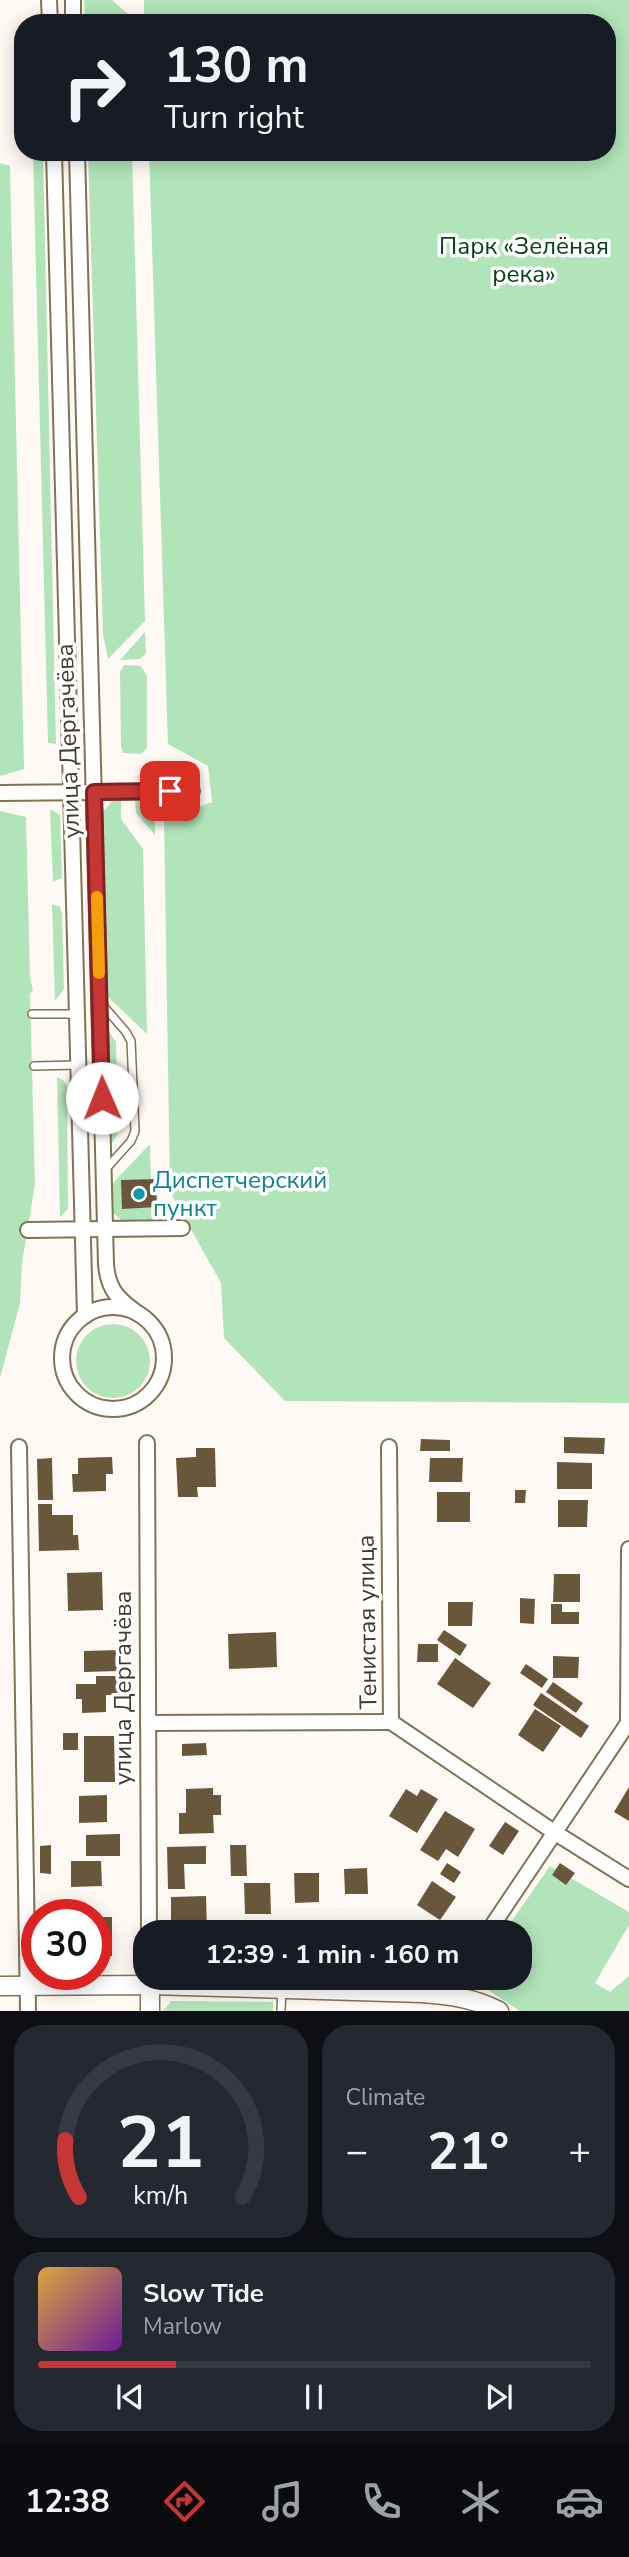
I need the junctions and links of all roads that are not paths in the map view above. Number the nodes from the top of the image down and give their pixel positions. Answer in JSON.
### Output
{"nodes":[{"id":1,"x":54,"y":161,"type":"edge"},
{"id":2,"x":77,"y":161,"type":"edge"},
{"id":3,"x":192,"y":791,"type":"dead end"},
{"id":4,"x":82,"y":792,"type":"junction"},
{"id":5,"x":0,"y":793,"type":"edge"},
{"id":6,"x":100,"y":1001,"type":"junction"},
{"id":7,"x":33,"y":1014,"type":"dead end"},
{"id":8,"x":76,"y":1014,"type":"junction"},
{"id":9,"x":77,"y":1065,"type":"junction"},
{"id":10,"x":34,"y":1066,"type":"dead end"},
{"id":11,"x":104,"y":1171,"type":"junction"},
{"id":12,"x":182,"y":1228,"type":"dead end"},
{"id":13,"x":82,"y":1229,"type":"junction"},
{"id":14,"x":105,"y":1229,"type":"junction"},
{"id":15,"x":28,"y":1230,"type":"dead end"},
{"id":16,"x":140,"y":1315,"type":"junction"},
{"id":17,"x":85,"y":1316,"type":"junction"},
{"id":18,"x":147,"y":1443,"type":"dead end"},
{"id":19,"x":19,"y":1447,"type":"dead end"},
{"id":20,"x":389,"y":1447,"type":"dead end"},
{"id":21,"x":629,"y":1549,"type":"edge"},
{"id":22,"x":391,"y":1722,"type":"junction"},
{"id":23,"x":148,"y":1723,"type":"junction"},
{"id":24,"x":628,"y":1723,"type":"edge"},
{"id":25,"x":554,"y":1832,"type":"junction"},
{"id":26,"x":629,"y":1879,"type":"edge"},
{"id":27,"x":27,"y":1899,"type":"edge"},
{"id":28,"x":149,"y":1920,"type":"edge"},
{"id":29,"x":496,"y":1920,"type":"edge"},
{"id":30,"x":112,"y":1982,"type":"edge"},
{"id":31,"x":133,"y":1982,"type":"edge"},
{"id":32,"x":21,"y":1985,"type":"edge"},
{"id":33,"x":0,"y":1986,"type":"edge"},
{"id":34,"x":28,"y":1990,"type":"edge"},
{"id":35,"x":150,"y":1990,"type":"edge"},
{"id":36,"x":282,"y":1990,"type":"edge"},
{"id":37,"x":331,"y":1990,"type":"edge"},
{"id":38,"x":456,"y":1990,"type":"edge"},
{"id":39,"x":454,"y":1995,"type":"junction"},
{"id":40,"x":28,"y":2011,"type":"edge"},
{"id":41,"x":150,"y":2011,"type":"edge"},
{"id":42,"x":281,"y":2011,"type":"edge"},
{"id":43,"x":499,"y":2011,"type":"edge"}],
"edges":[{"from":1,"to":4,"type":"street","name":"улица Дергачёва"},
{"from":2,"to":4,"type":"street","name":"улица Дергачёва"},
{"from":3,"to":4,"type":"street"},
{"from":4,"to":5,"type":"street"},
{"from":4,"to":6,"type":"street","name":"улица Дергачёва"},
{"from":4,"to":8,"type":"street","name":"улица Дергачёва"},
{"from":6,"to":11,"type":"street","name":"улица Дергачёва"},
{"from":6,"to":11,"type":"lane"},
{"from":7,"to":8,"type":"lane"},
{"from":8,"to":9,"type":"street","name":"улица Дергачёва"},
{"from":9,"to":10,"type":"lane"},
{"from":9,"to":13,"type":"street","name":"улица Дергачёва"},
{"from":11,"to":14,"type":"street","name":"улица Дергачёва"},
{"from":12,"to":14,"type":"street"},
{"from":13,"to":14,"type":"street"},
{"from":13,"to":15,"type":"street"},
{"from":13,"to":17,"type":"street","name":"улица Дергачёва"},
{"from":14,"to":16,"type":"street","name":"улица Дергачёва"},
{"from":16,"to":17,"type":"street"},
{"from":16,"to":17,"type":"street"},
{"from":18,"to":23,"type":"street","name":"улица Дергачёва"},
{"from":19,"to":27,"type":"street"},
{"from":20,"to":22,"type":"street","name":"Тенистая улица"},
{"from":21,"to":24,"type":"street"},
{"from":22,"to":23,"type":"street"},
{"from":22,"to":25,"type":"street","name":"Тенистая улица"},
{"from":23,"to":28,"type":"street","name":"улица Дергачёва"},
{"from":24,"to":25,"type":"street"},
{"from":25,"to":26,"type":"street","name":"Тенистая улица"},
{"from":25,"to":29,"type":"street"},
{"from":30,"to":31,"type":"street"},
{"from":32,"to":33,"type":"street"},
{"from":34,"to":40,"type":"street"},
{"from":35,"to":41,"type":"street"},
{"from":36,"to":42,"type":"lane"},
{"from":37,"to":39,"type":"street"},
{"from":38,"to":39,"type":"street"},
{"from":39,"to":43,"type":"street"}]}
